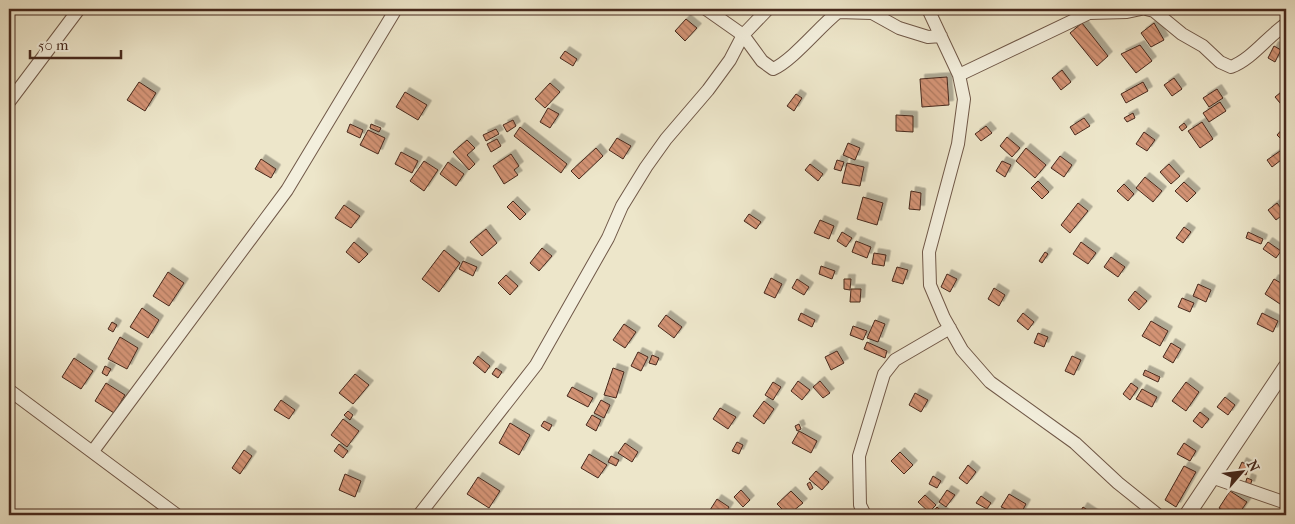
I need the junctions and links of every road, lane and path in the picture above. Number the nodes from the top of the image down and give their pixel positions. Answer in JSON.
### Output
{"nodes":[{"id":1,"x":79,"y":9,"type":"edge"},
{"id":2,"x":396,"y":9,"type":"edge"},
{"id":3,"x":706,"y":9,"type":"edge"},
{"id":4,"x":768,"y":9,"type":"edge"},
{"id":5,"x":928,"y":9,"type":"edge"},
{"id":6,"x":1141,"y":9,"type":"edge"},
{"id":7,"x":1146,"y":9,"type":"edge"},
{"id":8,"x":1286,"y":24,"type":"edge"},
{"id":9,"x":743,"y":35,"type":"junction"},
{"id":10,"x":941,"y":36,"type":"junction"},
{"id":11,"x":959,"y":75,"type":"junction"},
{"id":12,"x":9,"y":102,"type":"edge"},
{"id":13,"x":950,"y":328,"type":"junction"},
{"id":14,"x":1286,"y":367,"type":"edge"},
{"id":15,"x":9,"y":390,"type":"edge"},
{"id":16,"x":92,"y":451,"type":"junction"},
{"id":17,"x":1214,"y":478,"type":"junction"},
{"id":18,"x":1286,"y":503,"type":"edge"},
{"id":19,"x":177,"y":515,"type":"edge"},
{"id":20,"x":419,"y":515,"type":"edge"},
{"id":21,"x":865,"y":515,"type":"edge"},
{"id":22,"x":1158,"y":515,"type":"edge"},
{"id":23,"x":1187,"y":515,"type":"edge"}],
"edges":[{"from":1,"to":12,"type":"street"},
{"from":2,"to":16,"type":"street"},
{"from":3,"to":9,"type":"street"},
{"from":4,"to":9,"type":"street"},
{"from":5,"to":10,"type":"street"},
{"from":6,"to":11,"type":"street"},
{"from":7,"to":8,"type":"street"},
{"from":9,"to":10,"type":"street"},
{"from":9,"to":20,"type":"street"},
{"from":10,"to":11,"type":"street"},
{"from":11,"to":13,"type":"street"},
{"from":13,"to":21,"type":"street"},
{"from":13,"to":22,"type":"street"},
{"from":14,"to":17,"type":"street"},
{"from":15,"to":16,"type":"street"},
{"from":16,"to":19,"type":"street"},
{"from":17,"to":18,"type":"street"},
{"from":17,"to":23,"type":"street"}]}
